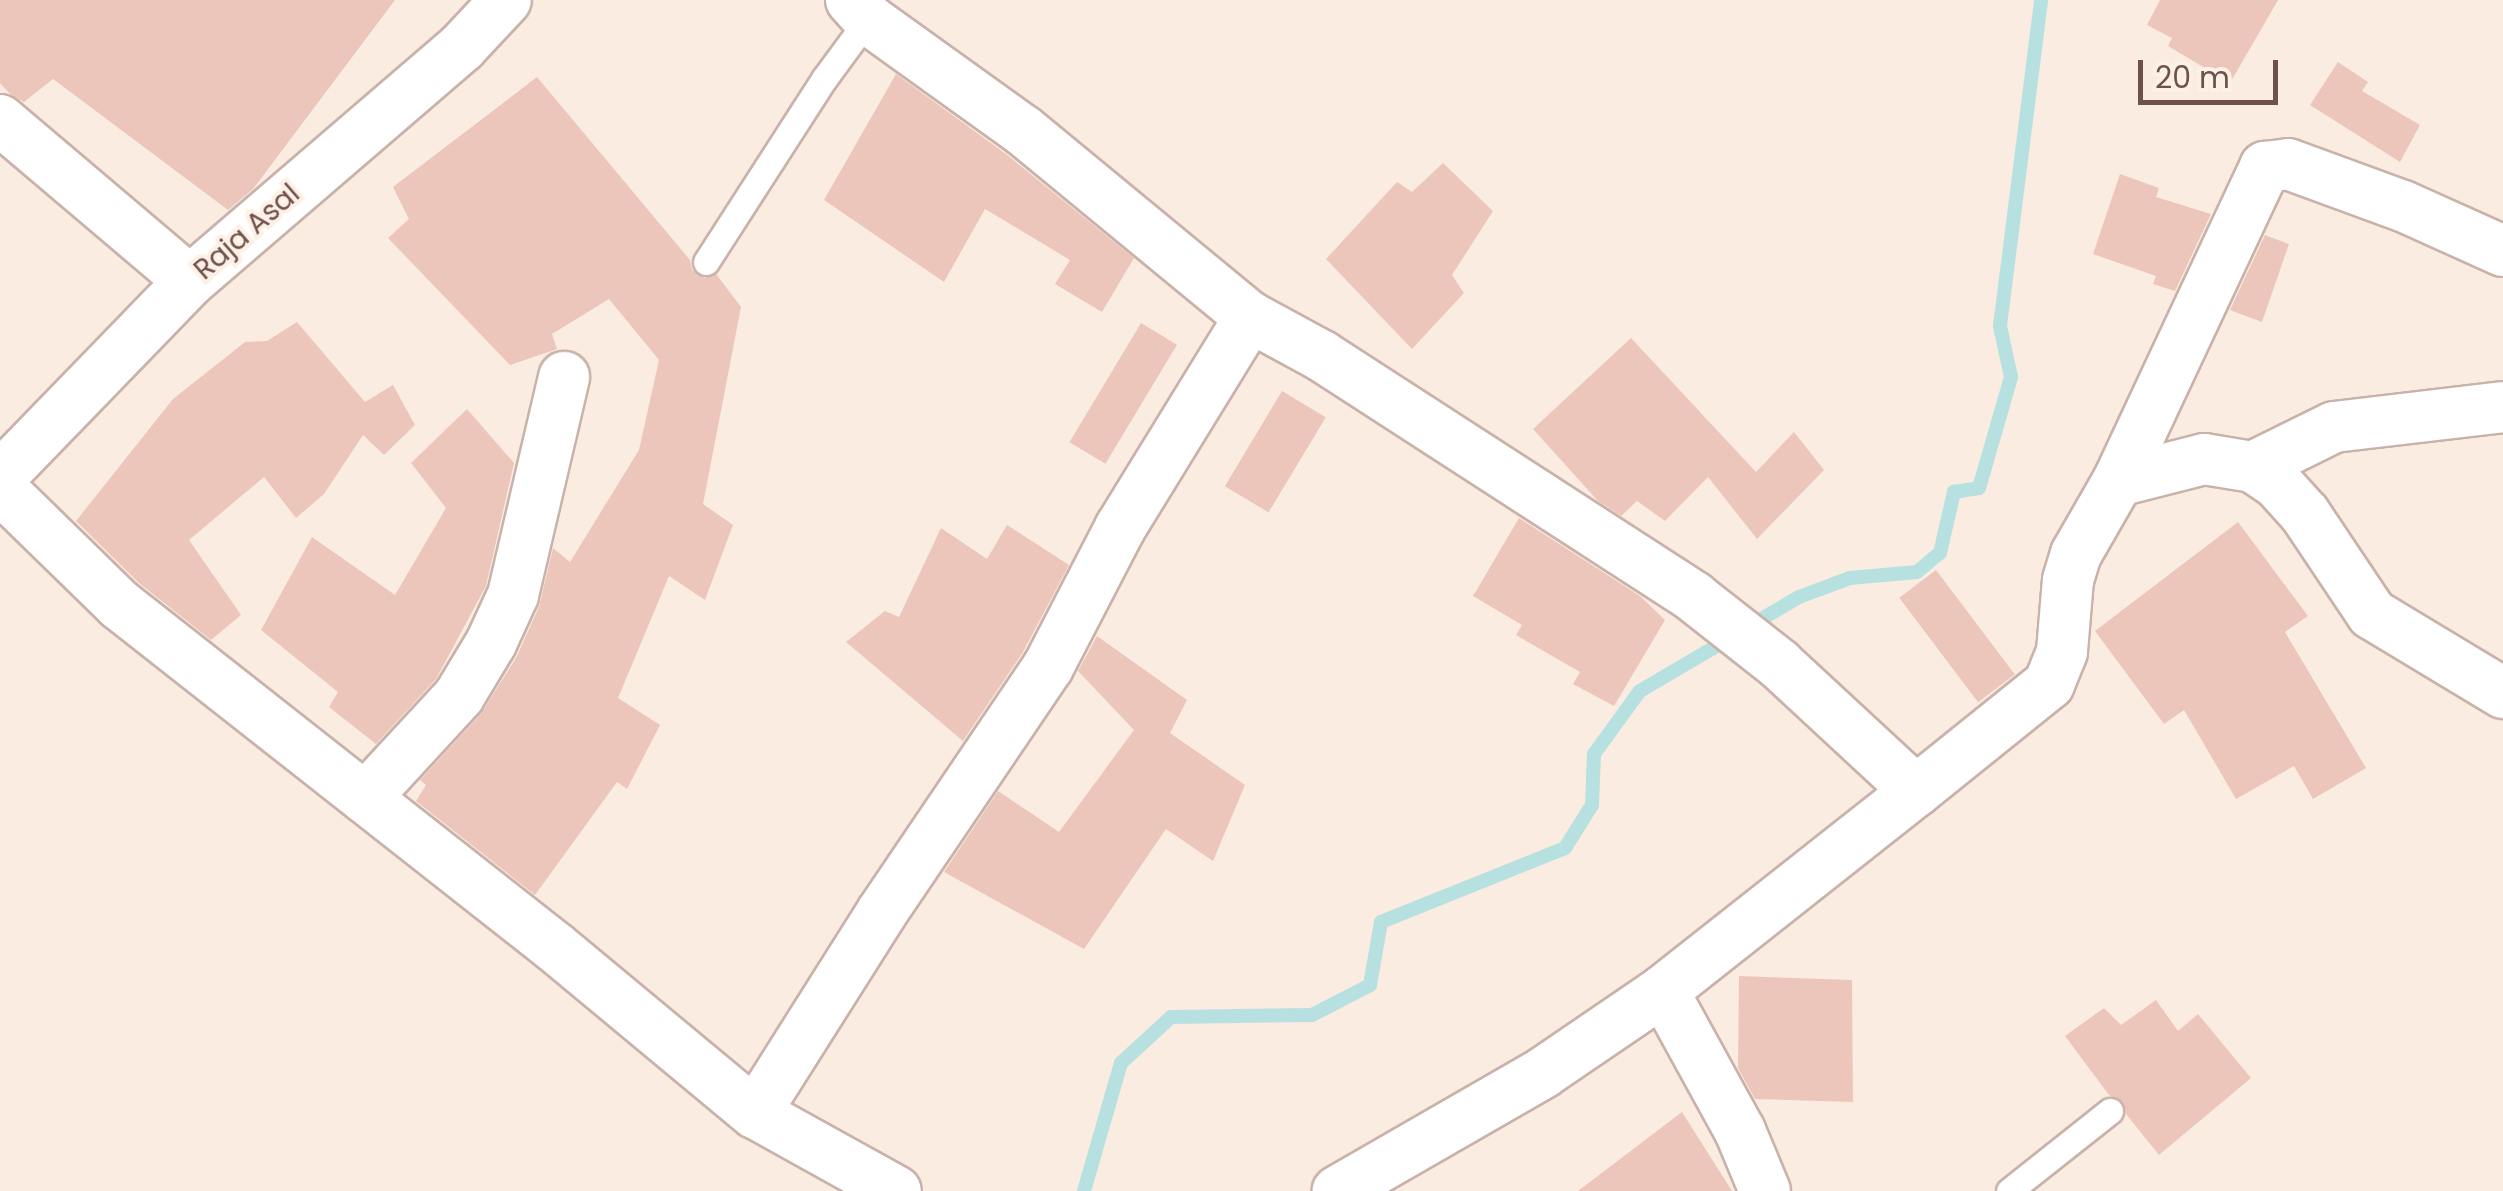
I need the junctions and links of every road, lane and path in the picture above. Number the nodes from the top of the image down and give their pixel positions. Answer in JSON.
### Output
{"nodes":[{"id":1,"x":506,"y":0,"type":"edge"},
{"id":2,"x":860,"y":10,"type":"edge"},
{"id":3,"x":0,"y":120,"type":"edge"},
{"id":4,"x":2503,"y":251,"type":"edge"},
{"id":5,"x":706,"y":262,"type":"dead end"},
{"id":6,"x":190,"y":281,"type":"junction"},
{"id":7,"x":1250,"y":317,"type":"junction"},
{"id":8,"x":564,"y":377,"type":"dead end"},
{"id":9,"x":2503,"y":406,"type":"edge"},
{"id":10,"x":2253,"y":467,"type":"junction"},
{"id":11,"x":0,"y":477,"type":"edge"},
{"id":12,"x":2118,"y":481,"type":"junction"},
{"id":13,"x":0,"y":488,"type":"edge"},
{"id":14,"x":2503,"y":693,"type":"edge"},
{"id":15,"x":1916,"y":790,"type":"junction"},
{"id":16,"x":365,"y":798,"type":"junction"},
{"id":17,"x":1663,"y":991,"type":"junction"},
{"id":18,"x":2110,"y":1111,"type":"dead end"},
{"id":19,"x":756,"y":1113,"type":"junction"},
{"id":20,"x":896,"y":1191,"type":"edge"},
{"id":21,"x":1338,"y":1191,"type":"edge"},
{"id":22,"x":1765,"y":1191,"type":"edge"},
{"id":23,"x":2009,"y":1191,"type":"edge"}],
"edges":[{"from":1,"to":6,"type":"street","name":"Raja Asal"},
{"from":2,"to":5,"type":"lane"},
{"from":2,"to":7,"type":"street"},
{"from":3,"to":6,"type":"street"},
{"from":4,"to":12,"type":"street"},
{"from":6,"to":11,"type":"street","name":"Raja Asal"},
{"from":7,"to":15,"type":"street"},
{"from":7,"to":19,"type":"street"},
{"from":8,"to":16,"type":"street"},
{"from":9,"to":10,"type":"street"},
{"from":10,"to":12,"type":"street"},
{"from":10,"to":14,"type":"street"},
{"from":12,"to":15,"type":"street"},
{"from":13,"to":16,"type":"street"},
{"from":15,"to":17,"type":"street"},
{"from":16,"to":19,"type":"street"},
{"from":17,"to":21,"type":"street"},
{"from":17,"to":22,"type":"street"},
{"from":18,"to":23,"type":"lane"},
{"from":19,"to":20,"type":"street"}]}
